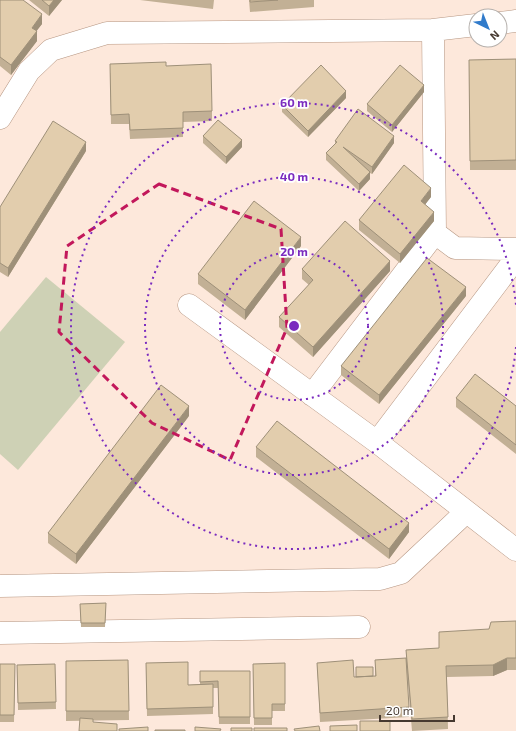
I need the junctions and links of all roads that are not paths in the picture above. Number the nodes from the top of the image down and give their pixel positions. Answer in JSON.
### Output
{"nodes":[{"id":1,"x":468,"y":26,"type":"edge"},
{"id":2,"x":433,"y":30,"type":"junction"},
{"id":3,"x":0,"y":118,"type":"edge"},
{"id":4,"x":435,"y":234,"type":"junction"},
{"id":5,"x":516,"y":249,"type":"edge"},
{"id":6,"x":516,"y":258,"type":"edge"},
{"id":7,"x":189,"y":305,"type":"dead end"},
{"id":8,"x":312,"y":395,"type":"junction"},
{"id":9,"x":377,"y":442,"type":"junction"},
{"id":10,"x":466,"y":512,"type":"junction"},
{"id":11,"x":516,"y":550,"type":"edge"},
{"id":12,"x":0,"y":586,"type":"edge"},
{"id":13,"x":359,"y":627,"type":"dead end"},
{"id":14,"x":0,"y":633,"type":"edge"}],
"edges":[{"from":1,"to":2,"type":"street"},
{"from":2,"to":3,"type":"street"},
{"from":2,"to":4,"type":"street"},
{"from":4,"to":5,"type":"street"},
{"from":4,"to":8,"type":"street"},
{"from":6,"to":9,"type":"street"},
{"from":7,"to":8,"type":"street"},
{"from":8,"to":9,"type":"street"},
{"from":9,"to":10,"type":"street"},
{"from":10,"to":11,"type":"street"},
{"from":10,"to":12,"type":"street"},
{"from":13,"to":14,"type":"street"}]}
